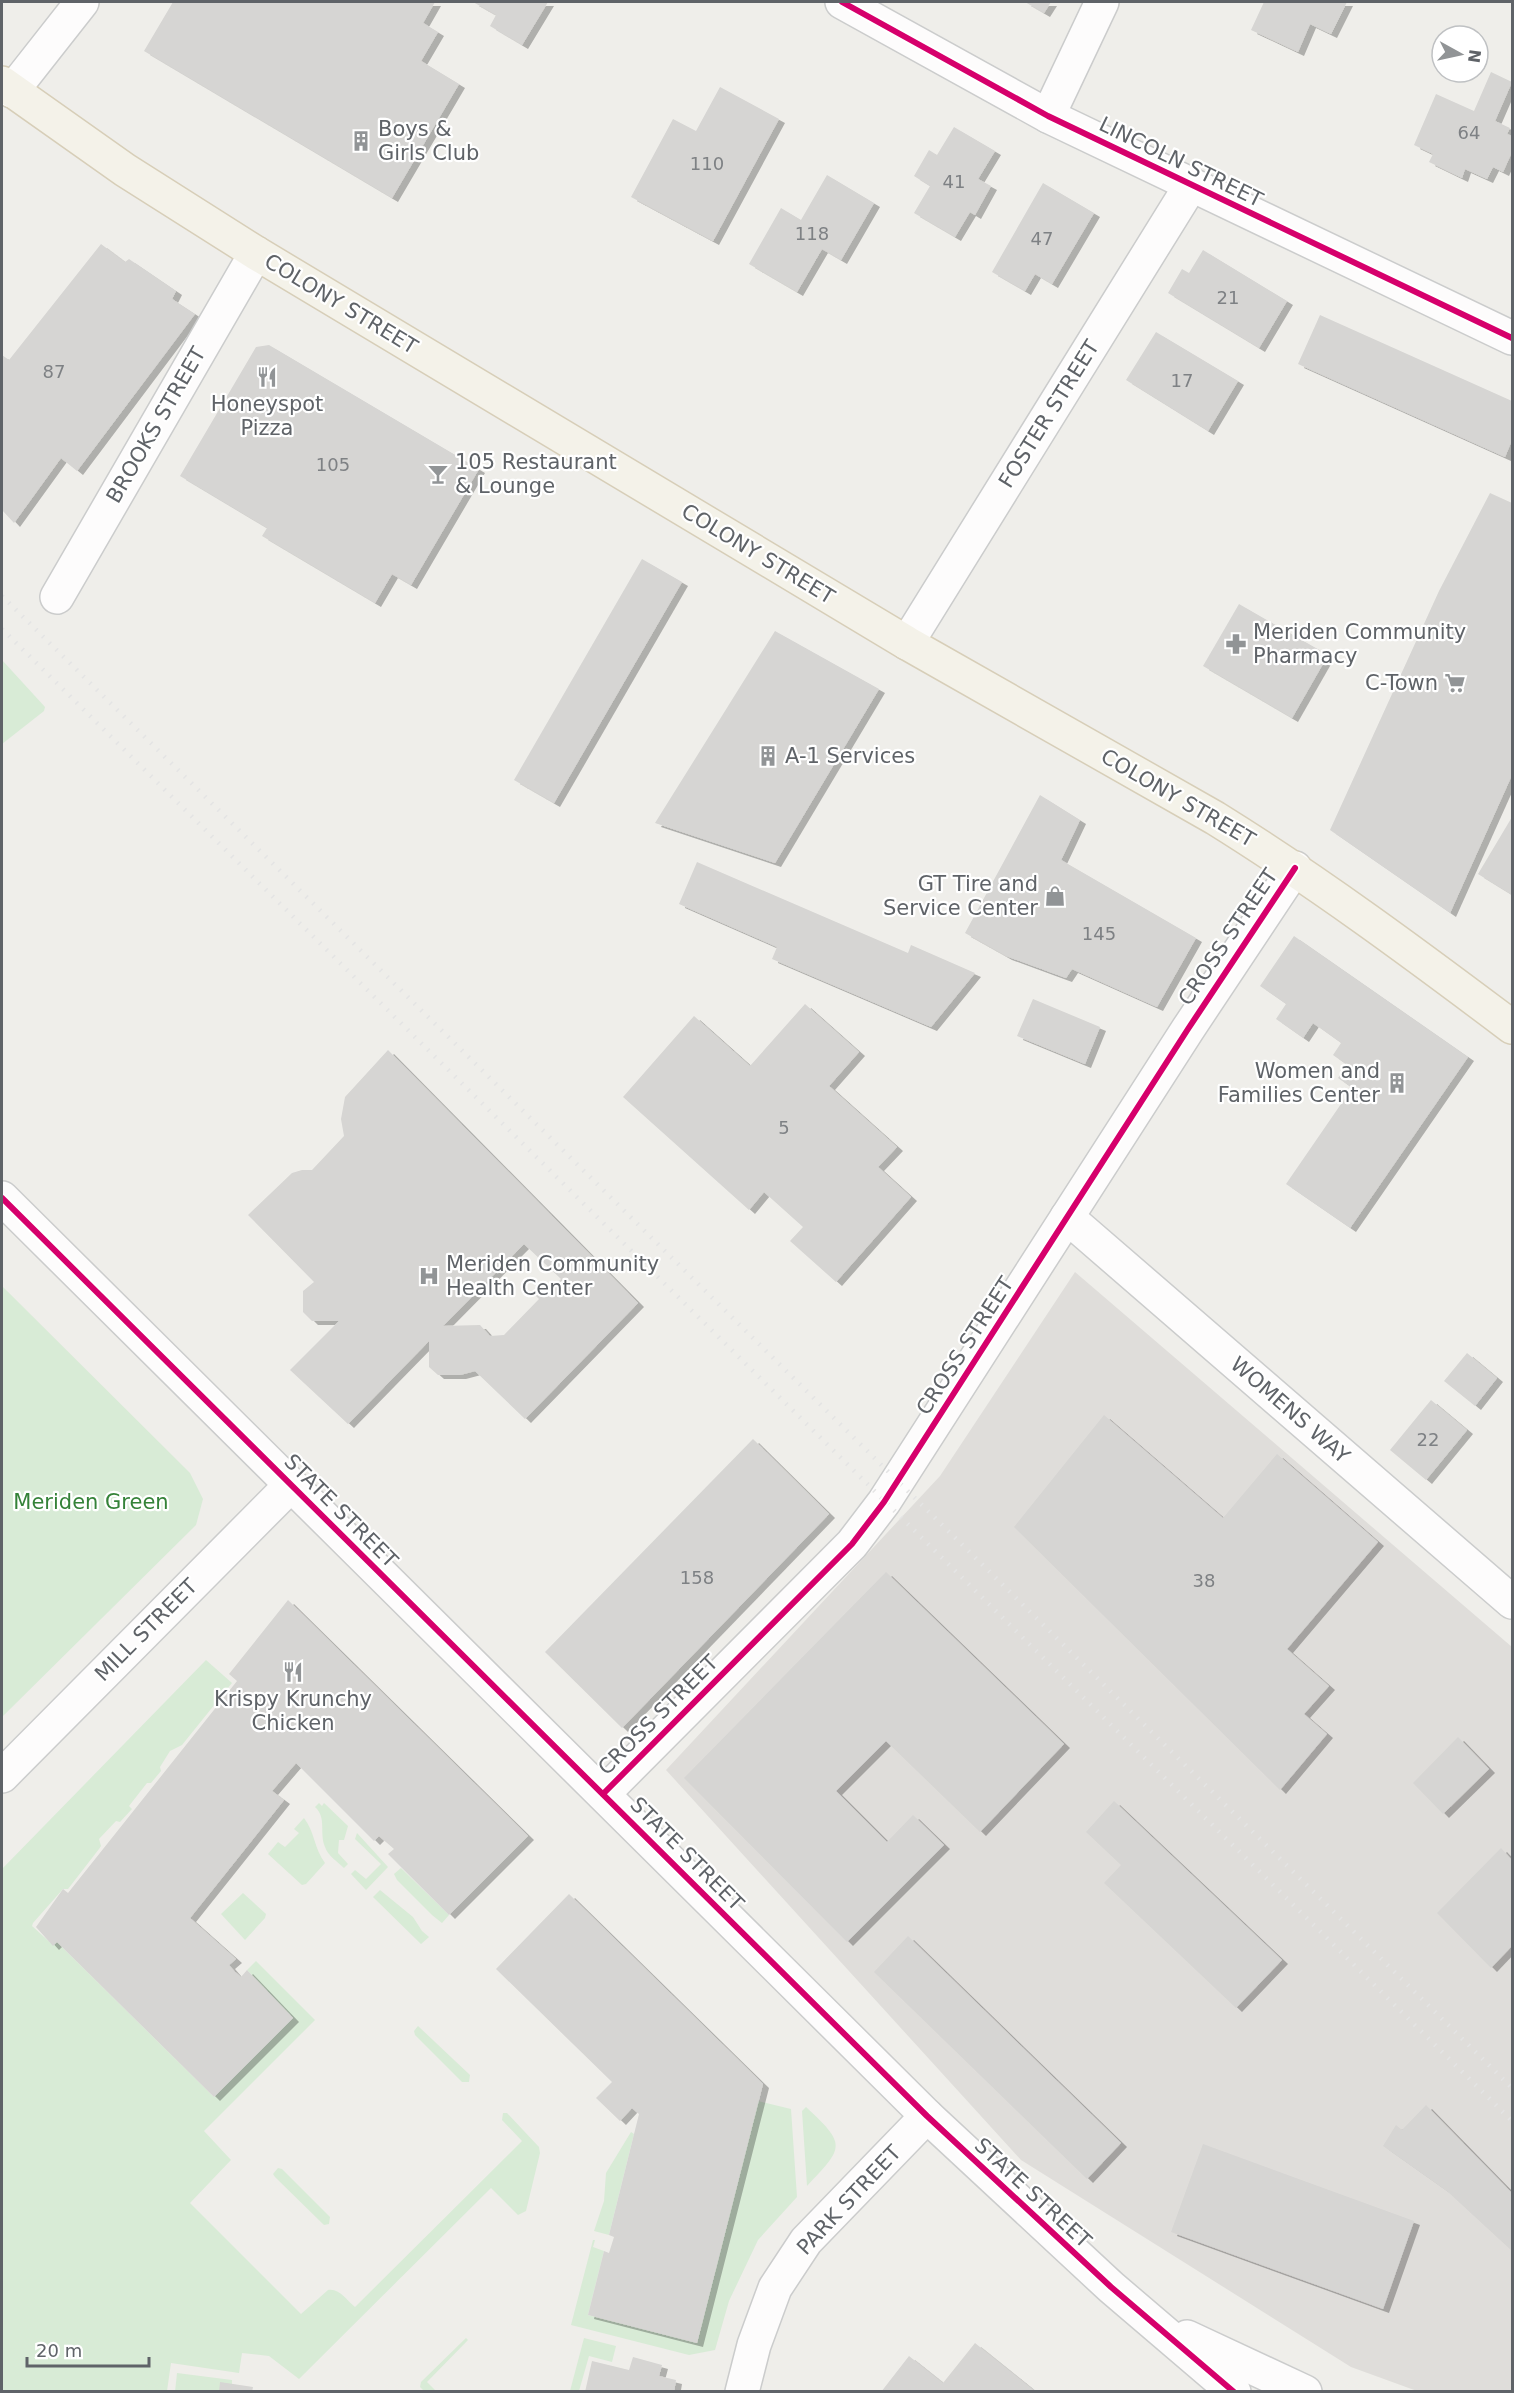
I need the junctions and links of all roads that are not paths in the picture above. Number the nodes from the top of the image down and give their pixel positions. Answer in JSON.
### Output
{"nodes":[{"id":1,"x":82,"y":2,"type":"edge"},
{"id":2,"x":842,"y":2,"type":"edge"},
{"id":3,"x":1102,"y":2,"type":"edge"},
{"id":4,"x":7,"y":87,"type":"edge"},
{"id":5,"x":1048,"y":116,"type":"junction"},
{"id":6,"x":1191,"y":185,"type":"junction"},
{"id":7,"x":256,"y":253,"type":"junction"},
{"id":8,"x":1512,"y":338,"type":"edge"},
{"id":9,"x":57,"y":597,"type":"dead end"},
{"id":10,"x":907,"y":643,"type":"junction"},
{"id":11,"x":1294,"y":868,"type":"junction"},
{"id":12,"x":1512,"y":1027,"type":"edge"},
{"id":13,"x":2,"y":1198,"type":"edge"},
{"id":14,"x":1067,"y":1218,"type":"junction"},
{"id":15,"x":291,"y":1485,"type":"junction"},
{"id":16,"x":1512,"y":1602,"type":"edge"},
{"id":17,"x":2,"y":1776,"type":"edge"},
{"id":18,"x":603,"y":1794,"type":"junction"},
{"id":19,"x":927,"y":2116,"type":"junction"},
{"id":20,"x":1151,"y":2321,"type":"junction"},
{"id":21,"x":742,"y":2391,"type":"edge"},
{"id":22,"x":1234,"y":2391,"type":"edge"},
{"id":23,"x":1305,"y":2391,"type":"edge"}],
"edges":[{"from":1,"to":4,"type":"street"},
{"from":2,"to":5,"type":"street","name":"LINCOLN STREET"},
{"from":3,"to":5,"type":"street"},
{"from":4,"to":7,"type":"main road","name":"COLONY STREET"},
{"from":5,"to":6,"type":"street","name":"LINCOLN STREET"},
{"from":6,"to":8,"type":"street","name":"LINCOLN STREET"},
{"from":6,"to":10,"type":"street","name":"FOSTER STREET"},
{"from":7,"to":9,"type":"street","name":"BROOKS STREET"},
{"from":7,"to":10,"type":"main road","name":"COLONY STREET"},
{"from":10,"to":11,"type":"main road","name":"COLONY STREET"},
{"from":11,"to":12,"type":"main road","name":"COLONY STREET"},
{"from":11,"to":14,"type":"street","name":"CROSS STREET"},
{"from":13,"to":15,"type":"street","name":"STATE STREET"},
{"from":14,"to":16,"type":"street","name":"WOMENS WAY"},
{"from":14,"to":18,"type":"street","name":"CROSS STREET"},
{"from":15,"to":17,"type":"street","name":"MILL STREET"},
{"from":15,"to":18,"type":"street","name":"STATE STREET"},
{"from":18,"to":19,"type":"street","name":"STATE STREET"},
{"from":19,"to":20,"type":"street","name":"STATE STREET"},
{"from":19,"to":21,"type":"street","name":"PARK STREET"},
{"from":20,"to":22,"type":"street","name":"STATE STREET"},
{"from":20,"to":23,"type":"street"}]}
